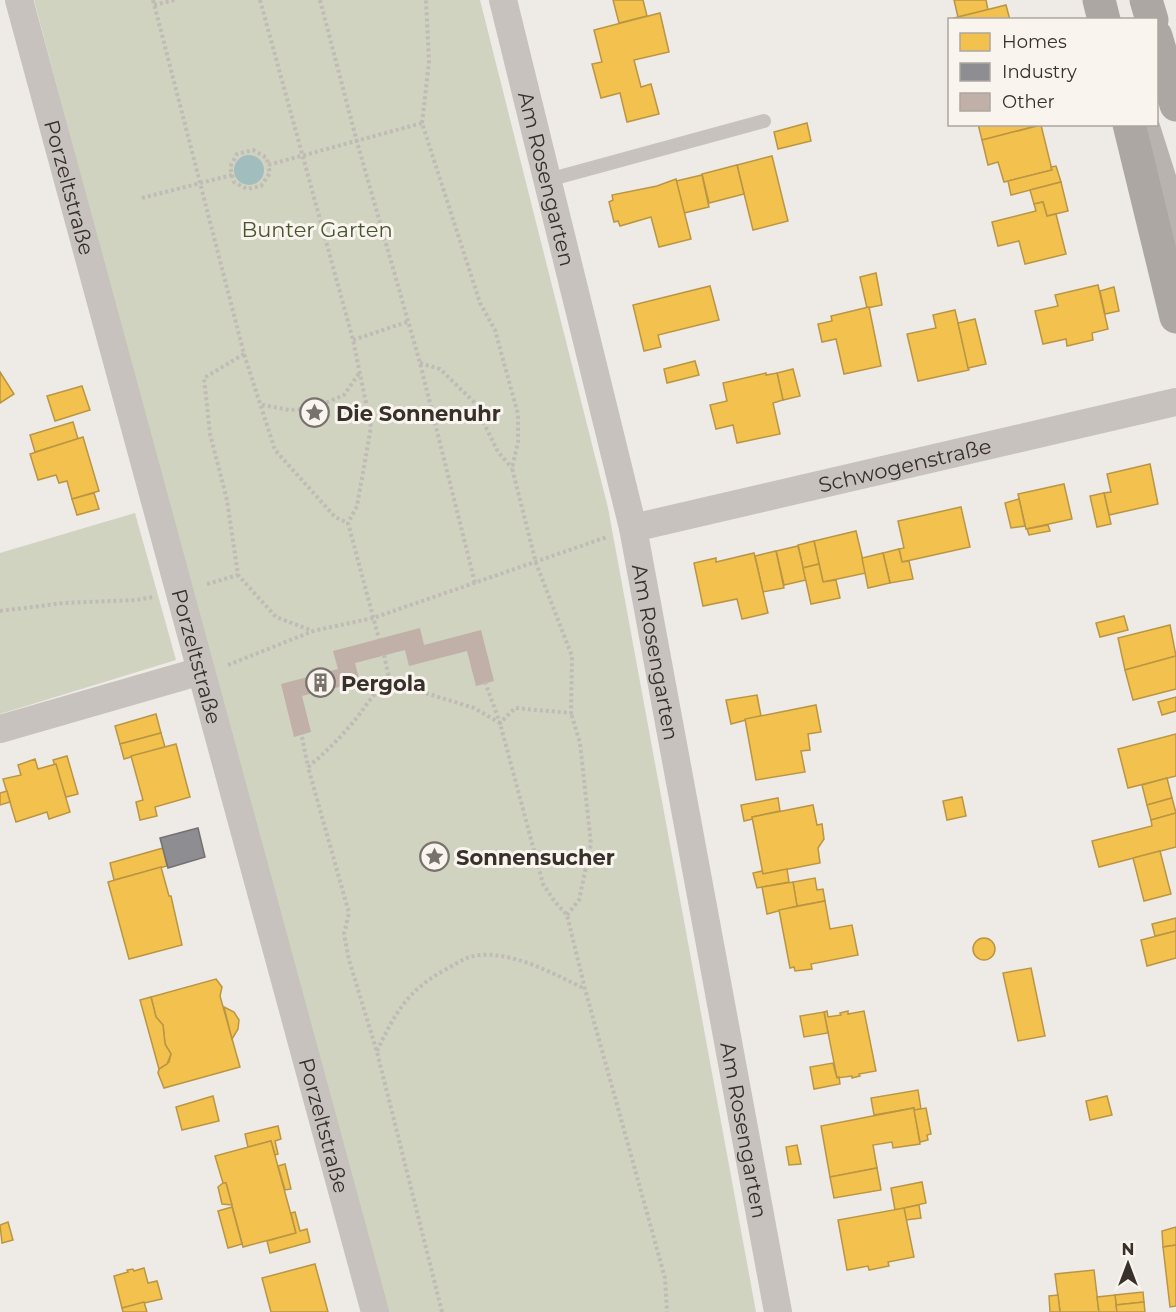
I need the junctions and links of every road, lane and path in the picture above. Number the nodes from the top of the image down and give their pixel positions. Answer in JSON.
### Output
{"nodes":[{"id":1,"x":19,"y":0,"type":"edge"},
{"id":2,"x":175,"y":0,"type":"edge"},
{"id":3,"x":260,"y":0,"type":"edge"},
{"id":4,"x":320,"y":0,"type":"edge"},
{"id":5,"x":426,"y":0,"type":"edge"},
{"id":6,"x":503,"y":0,"type":"edge"},
{"id":7,"x":1099,"y":0,"type":"edge"},
{"id":8,"x":1146,"y":0,"type":"edge"},
{"id":9,"x":154,"y":3,"type":"edge"},
{"id":10,"x":1104,"y":18,"type":"edge"},
{"id":11,"x":1151,"y":18,"type":"edge"},
{"id":12,"x":1158,"y":43,"type":"edge"},
{"id":13,"x":1176,"y":105,"type":"edge"},
{"id":14,"x":764,"y":121,"type":"dead end"},
{"id":15,"x":422,"y":123,"type":"junction"},
{"id":16,"x":1130,"y":126,"type":"edge"},
{"id":17,"x":1144,"y":126,"type":"edge"},
{"id":18,"x":357,"y":142,"type":"junction"},
{"id":19,"x":302,"y":157,"type":"junction"},
{"id":20,"x":268,"y":165,"type":"junction"},
{"id":21,"x":232,"y":176,"type":"junction"},
{"id":22,"x":548,"y":180,"type":"junction"},
{"id":23,"x":201,"y":183,"type":"junction"},
{"id":24,"x":142,"y":198,"type":"dead end"},
{"id":25,"x":1176,"y":230,"type":"edge"},
{"id":26,"x":1176,"y":317,"type":"edge"},
{"id":27,"x":407,"y":322,"type":"junction"},
{"id":28,"x":353,"y":340,"type":"junction"},
{"id":29,"x":244,"y":354,"type":"junction"},
{"id":30,"x":420,"y":363,"type":"junction"},
{"id":31,"x":360,"y":372,"type":"junction"},
{"id":32,"x":1176,"y":402,"type":"edge"},
{"id":33,"x":262,"y":405,"type":"junction"},
{"id":34,"x":512,"y":468,"type":"junction"},
{"id":35,"x":348,"y":523,"type":"junction"},
{"id":36,"x":633,"y":528,"type":"junction"},
{"id":37,"x":536,"y":563,"type":"junction"},
{"id":38,"x":475,"y":583,"type":"junction"},
{"id":39,"x":180,"y":592,"type":"junction"},
{"id":40,"x":0,"y":611,"type":"edge"},
{"id":41,"x":373,"y":618,"type":"junction"},
{"id":42,"x":313,"y":631,"type":"junction"},
{"id":43,"x":379,"y":639,"type":"dead end"},
{"id":44,"x":384,"y":655,"type":"dead end"},
{"id":45,"x":201,"y":671,"type":"junction"},
{"id":46,"x":390,"y":682,"type":"junction"},
{"id":47,"x":485,"y":682,"type":"dead end"},
{"id":48,"x":571,"y":713,"type":"junction"},
{"id":49,"x":500,"y":723,"type":"junction"},
{"id":50,"x":0,"y":729,"type":"edge"},
{"id":51,"x":302,"y":737,"type":"dead end"},
{"id":52,"x":308,"y":767,"type":"junction"},
{"id":53,"x":567,"y":915,"type":"junction"},
{"id":54,"x":585,"y":989,"type":"junction"},
{"id":55,"x":376,"y":1052,"type":"junction"},
{"id":56,"x":375,"y":1312,"type":"edge"},
{"id":57,"x":442,"y":1312,"type":"edge"},
{"id":58,"x":667,"y":1312,"type":"edge"},
{"id":59,"x":778,"y":1312,"type":"edge"}],
"edges":[{"from":1,"to":39,"type":"street","name":"Porzeltstraße"},
{"from":2,"to":9,"type":"path"},
{"from":3,"to":19,"type":"path"},
{"from":4,"to":18,"type":"path"},
{"from":5,"to":15,"type":"path"},
{"from":6,"to":22,"type":"street","name":"Am Rosengarten"},
{"from":7,"to":10,"type":"main road"},
{"from":8,"to":11,"type":"main road"},
{"from":9,"to":23,"type":"path"},
{"from":12,"to":13,"type":"main road"},
{"from":14,"to":22,"type":"lane"},
{"from":15,"to":18,"type":"path"},
{"from":15,"to":34,"type":"path"},
{"from":16,"to":26,"type":"main road"},
{"from":17,"to":25,"type":"main road"},
{"from":18,"to":19,"type":"path"},
{"from":18,"to":27,"type":"path"},
{"from":19,"to":20,"type":"path"},
{"from":19,"to":28,"type":"path"},
{"from":20,"to":21,"type":"path"},
{"from":20,"to":21,"type":"path"},
{"from":21,"to":23,"type":"path"},
{"from":22,"to":36,"type":"street","name":"Am Rosengarten"},
{"from":23,"to":24,"type":"path"},
{"from":23,"to":29,"type":"path"},
{"from":27,"to":28,"type":"path"},
{"from":27,"to":30,"type":"path"},
{"from":28,"to":31,"type":"path"},
{"from":29,"to":33,"type":"path"},
{"from":29,"to":42,"type":"path"},
{"from":30,"to":34,"type":"path"},
{"from":30,"to":38,"type":"path"},
{"from":31,"to":33,"type":"path"},
{"from":31,"to":35,"type":"path"},
{"from":32,"to":36,"type":"street","name":"Schwogenstraße"},
{"from":33,"to":35,"type":"path"},
{"from":34,"to":37,"type":"path"},
{"from":35,"to":41,"type":"path"},
{"from":36,"to":37,"type":"path"},
{"from":36,"to":59,"type":"street","name":"Am Rosengarten"},
{"from":37,"to":38,"type":"path"},
{"from":37,"to":48,"type":"path"},
{"from":38,"to":41,"type":"path"},
{"from":39,"to":40,"type":"path"},
{"from":39,"to":45,"type":"street","name":"Porzeltstraße"},
{"from":41,"to":42,"type":"path"},
{"from":41,"to":43,"type":"path"},
{"from":42,"to":45,"type":"path"},
{"from":44,"to":46,"type":"path"},
{"from":45,"to":50,"type":"street"},
{"from":45,"to":56,"type":"street","name":"Porzeltstraße"},
{"from":46,"to":49,"type":"path"},
{"from":46,"to":52,"type":"path"},
{"from":47,"to":49,"type":"path"},
{"from":48,"to":49,"type":"path"},
{"from":48,"to":53,"type":"path"},
{"from":49,"to":53,"type":"path"},
{"from":51,"to":52,"type":"path"},
{"from":52,"to":55,"type":"path"},
{"from":53,"to":54,"type":"path"},
{"from":54,"to":55,"type":"path"},
{"from":54,"to":58,"type":"path"},
{"from":55,"to":57,"type":"path"}]}
